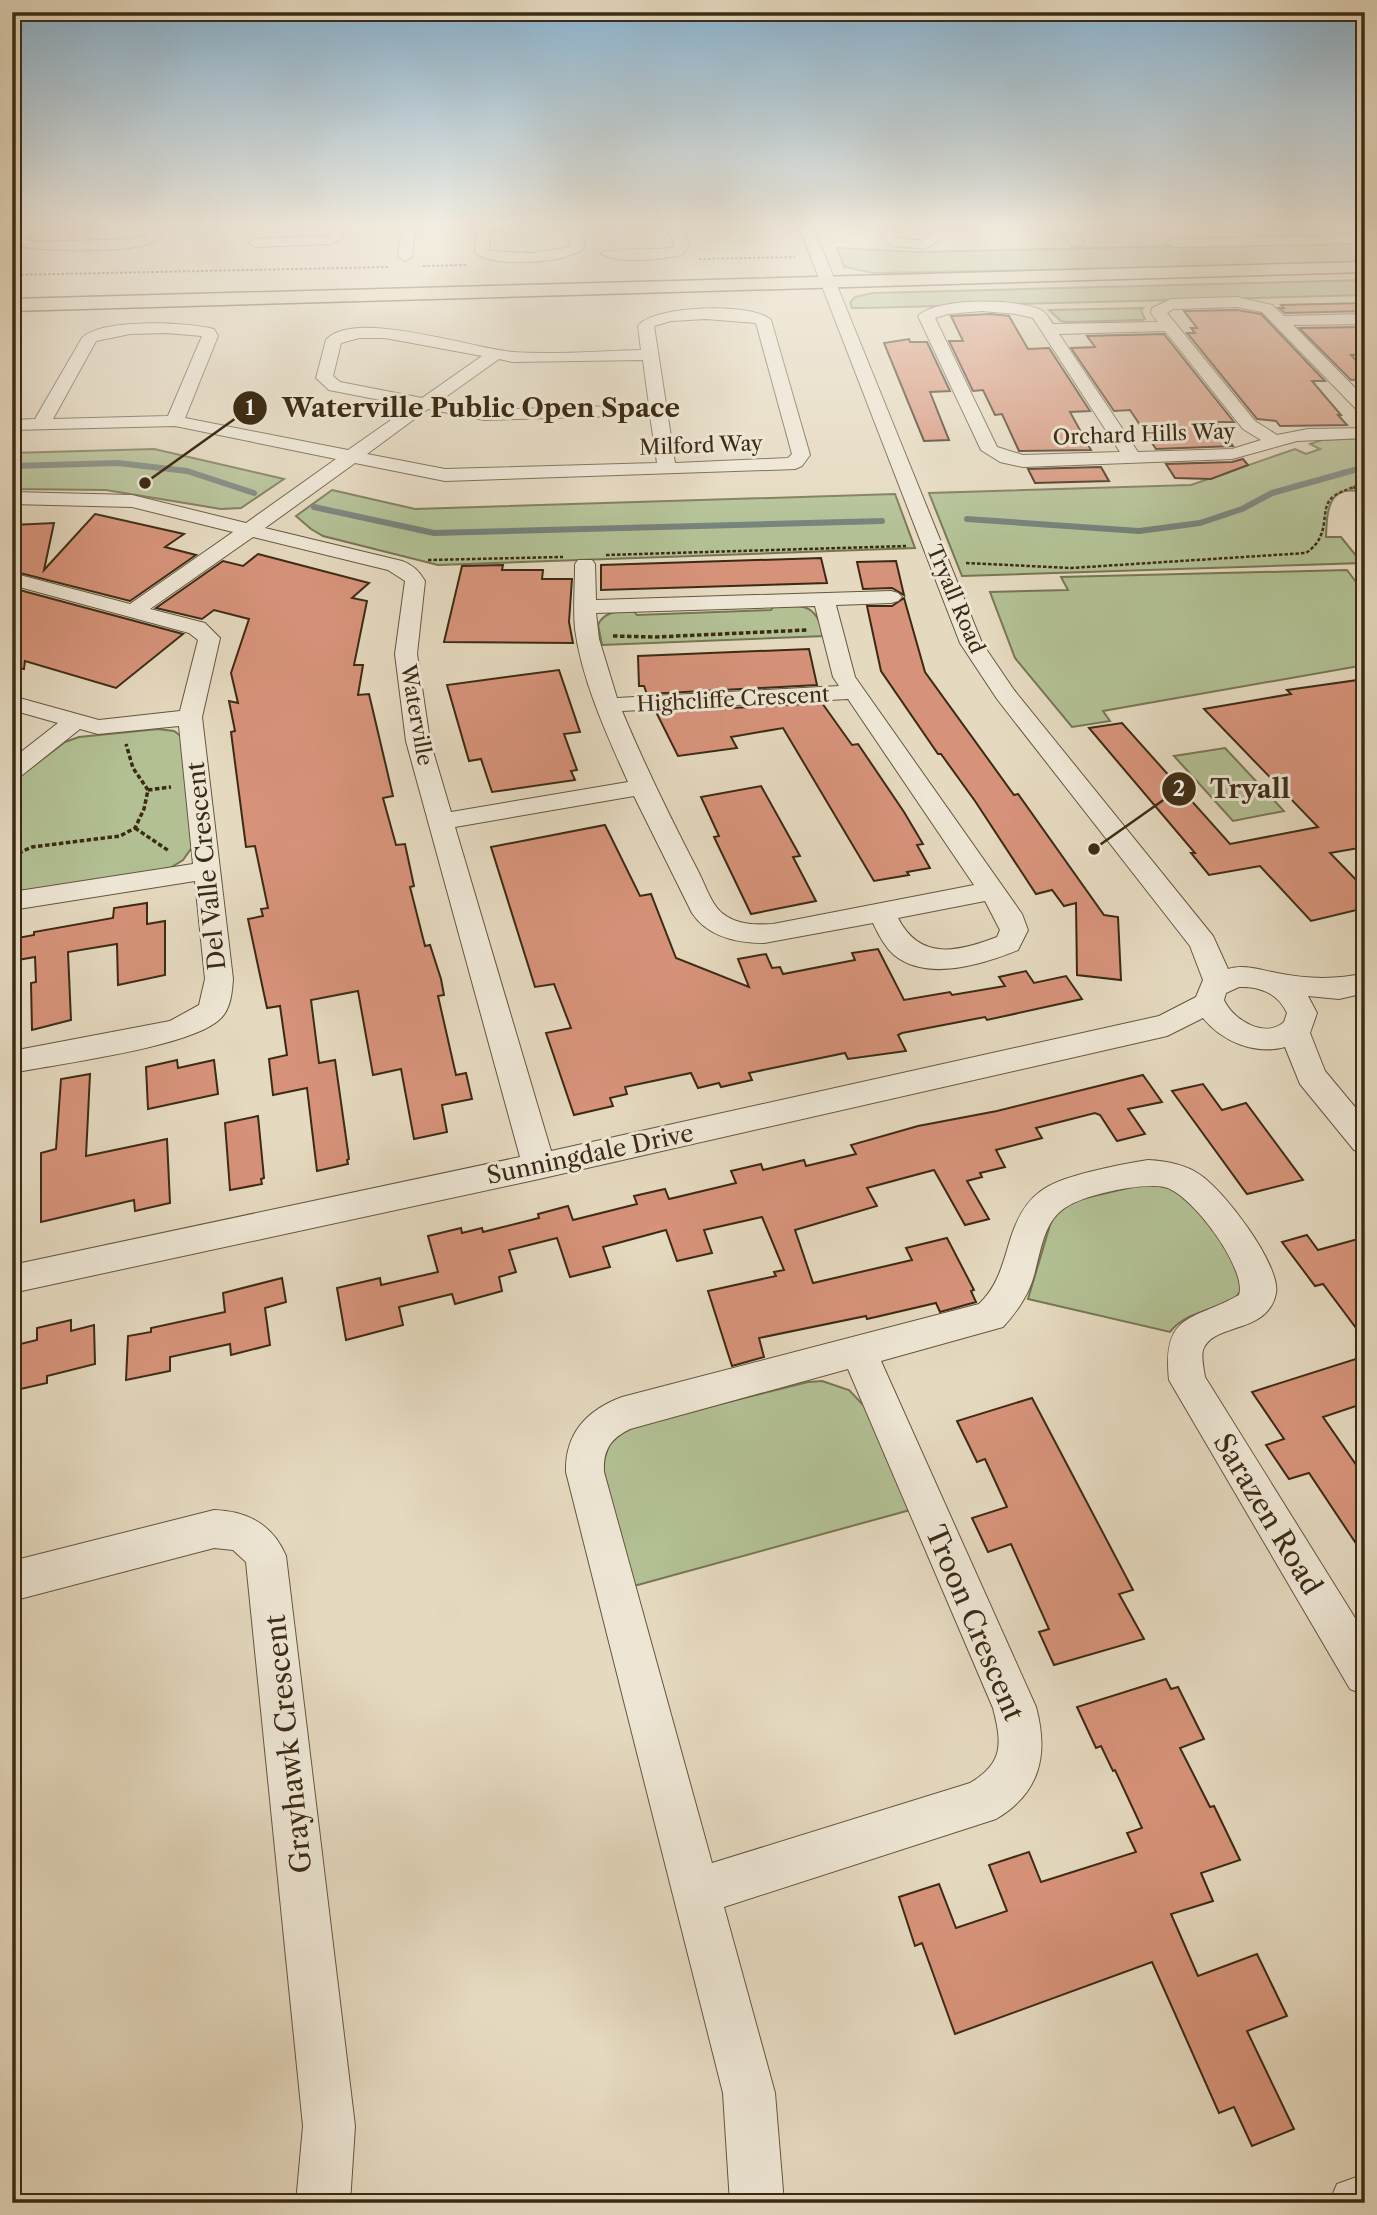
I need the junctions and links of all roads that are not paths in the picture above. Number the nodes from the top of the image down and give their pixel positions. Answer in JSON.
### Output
{"nodes":[{"id":1,"x":646,"y":327,"type":"edge"},
{"id":2,"x":765,"y":327,"type":"edge"},
{"id":3,"x":845,"y":327,"type":"edge"},
{"id":4,"x":931,"y":327,"type":"edge"},
{"id":5,"x":1147,"y":327,"type":"edge"},
{"id":6,"x":1169,"y":327,"type":"edge"},
{"id":7,"x":1287,"y":327,"type":"edge"},
{"id":8,"x":1050,"y":329,"type":"joint"},
{"id":9,"x":496,"y":354,"type":"junction"},
{"id":10,"x":650,"y":355,"type":"junction"},
{"id":11,"x":424,"y":404,"type":"junction"},
{"id":12,"x":1365,"y":408,"type":"edge"},
{"id":13,"x":656,"y":410,"type":"junction"},
{"id":14,"x":175,"y":421,"type":"junction"},
{"id":15,"x":41,"y":424,"type":"junction"},
{"id":16,"x":12,"y":425,"type":"edge"},
{"id":17,"x":1365,"y":433,"type":"edge"},
{"id":18,"x":1275,"y":442,"type":"junction"},
{"id":19,"x":349,"y":457,"type":"junction"},
{"id":20,"x":1132,"y":457,"type":"junction"},
{"id":21,"x":667,"y":469,"type":"junction"},
{"id":22,"x":12,"y":498,"type":"edge"},
{"id":23,"x":252,"y":530,"type":"junction"},
{"id":24,"x":585,"y":559,"type":"road end"},
{"id":25,"x":12,"y":579,"type":"edge"},
{"id":26,"x":891,"y":597,"type":"dead end"},
{"id":27,"x":824,"y":599,"type":"junction"},
{"id":28,"x":587,"y":607,"type":"junction"},
{"id":29,"x":135,"y":610,"type":"junction"},
{"id":30,"x":855,"y":692,"type":"junction"},
{"id":31,"x":12,"y":702,"type":"edge"},
{"id":32,"x":610,"y":705,"type":"junction"},
{"id":33,"x":190,"y":717,"type":"junction"},
{"id":34,"x":75,"y":722,"type":"junction"},
{"id":35,"x":12,"y":771,"type":"edge"},
{"id":36,"x":642,"y":787,"type":"junction"},
{"id":37,"x":441,"y":822,"type":"junction"},
{"id":38,"x":198,"y":871,"type":"junction"},
{"id":39,"x":992,"y":891,"type":"junction"},
{"id":40,"x":12,"y":901,"type":"edge"},
{"id":41,"x":881,"y":911,"type":"junction"},
{"id":42,"x":1203,"y":943,"type":"junction"},
{"id":43,"x":1265,"y":980,"type":"junction"},
{"id":44,"x":1352,"y":986,"type":"edge"},
{"id":45,"x":1215,"y":992,"type":"junction"},
{"id":46,"x":1298,"y":1022,"type":"junction"},
{"id":47,"x":1167,"y":1025,"type":"junction"},
{"id":48,"x":1244,"y":1034,"type":"junction"},
{"id":49,"x":12,"y":1062,"type":"edge"},
{"id":50,"x":1311,"y":1076,"type":"junction"},
{"id":51,"x":1365,"y":1141,"type":"edge"},
{"id":52,"x":539,"y":1166,"type":"junction"},
{"id":53,"x":12,"y":1279,"type":"edge"},
{"id":54,"x":859,"y":1352,"type":"junction"},
{"id":55,"x":12,"y":1581,"type":"edge"},
{"id":56,"x":1365,"y":1674,"type":"edge"},
{"id":57,"x":696,"y":1892,"type":"junction"},
{"id":58,"x":1365,"y":2201,"type":"edge"},
{"id":59,"x":323,"y":2203,"type":"edge"},
{"id":60,"x":757,"y":2203,"type":"edge"},
{"id":61,"x":1356,"y":2203,"type":"edge"}],
"edges":[{"from":1,"to":10,"type":"street","name":"Milford Way"},
{"from":2,"to":21,"type":"street","name":"Milford Way"},
{"from":3,"to":42,"type":"street","name":"Tryall Road"},
{"from":4,"to":20,"type":"street","name":"Orchard Hills Way"},
{"from":5,"to":8,"type":"street"},
{"from":6,"to":18,"type":"street"},
{"from":7,"to":12,"type":"street"},
{"from":8,"to":20,"type":"street"},
{"from":9,"to":10,"type":"street"},
{"from":9,"to":11,"type":"street"},
{"from":9,"to":11,"type":"street"},
{"from":10,"to":13,"type":"street"},
{"from":11,"to":13,"type":"street"},
{"from":11,"to":19,"type":"street"},
{"from":13,"to":21,"type":"street"},
{"from":14,"to":15,"type":"street","name":"Milford Way"},
{"from":14,"to":15,"type":"street"},
{"from":14,"to":19,"type":"street","name":"Milford Way"},
{"from":15,"to":16,"type":"street","name":"Milford Way"},
{"from":17,"to":18,"type":"street","name":"Orchard Hills Way"},
{"from":18,"to":20,"type":"street","name":"Orchard Hills Way"},
{"from":19,"to":21,"type":"street","name":"Milford Way"},
{"from":19,"to":23,"type":"street"},
{"from":22,"to":23,"type":"street","name":"Waterville"},
{"from":23,"to":29,"type":"street"},
{"from":23,"to":37,"type":"street","name":"Waterville"},
{"from":24,"to":28,"type":"street","name":"Highcliffe Crescent"},
{"from":25,"to":29,"type":"street","name":"Del Valle Crescent"},
{"from":26,"to":27,"type":"street"},
{"from":27,"to":28,"type":"street"},
{"from":27,"to":30,"type":"street","name":"Highcliffe Crescent"},
{"from":28,"to":32,"type":"street","name":"Highcliffe Crescent"},
{"from":29,"to":33,"type":"street","name":"Del Valle Crescent"},
{"from":30,"to":32,"type":"street","name":"Highcliffe Crescent"},
{"from":30,"to":39,"type":"street","name":"Highcliffe Crescent"},
{"from":31,"to":34,"type":"street"},
{"from":32,"to":36,"type":"street","name":"Highcliffe Crescent"},
{"from":33,"to":34,"type":"street"},
{"from":33,"to":38,"type":"street","name":"Del Valle Crescent"},
{"from":34,"to":35,"type":"street"},
{"from":36,"to":37,"type":"street"},
{"from":36,"to":41,"type":"street","name":"Highcliffe Crescent"},
{"from":37,"to":52,"type":"street","name":"Waterville"},
{"from":38,"to":40,"type":"street"},
{"from":38,"to":49,"type":"street","name":"Del Valle Crescent"},
{"from":39,"to":41,"type":"street","name":"Highcliffe Crescent"},
{"from":39,"to":41,"type":"street","name":"Highcliffe Crescent"},
{"from":42,"to":43,"type":"street","name":"Tryall Road"},
{"from":42,"to":45,"type":"street","name":"Tryall Road"},
{"from":43,"to":44,"type":"street"},
{"from":43,"to":45,"type":"street"},
{"from":43,"to":46,"type":"street"},
{"from":44,"to":46,"type":"street"},
{"from":45,"to":47,"type":"street","name":"Sunningdale Drive"},
{"from":45,"to":48,"type":"street"},
{"from":46,"to":48,"type":"street"},
{"from":46,"to":50,"type":"street"},
{"from":47,"to":48,"type":"street","name":"Sunningdale Drive"},
{"from":47,"to":52,"type":"street","name":"Sunningdale Drive"},
{"from":48,"to":50,"type":"street"},
{"from":50,"to":51,"type":"street"},
{"from":52,"to":53,"type":"street","name":"Sunningdale Drive"},
{"from":54,"to":56,"type":"street","name":"Sarazen Road"},
{"from":54,"to":57,"type":"street"},
{"from":54,"to":57,"type":"street","name":"Troon Crescent"},
{"from":55,"to":59,"type":"street","name":"Grayhawk Crescent"},
{"from":57,"to":60,"type":"street"},
{"from":58,"to":61,"type":"street"}]}
